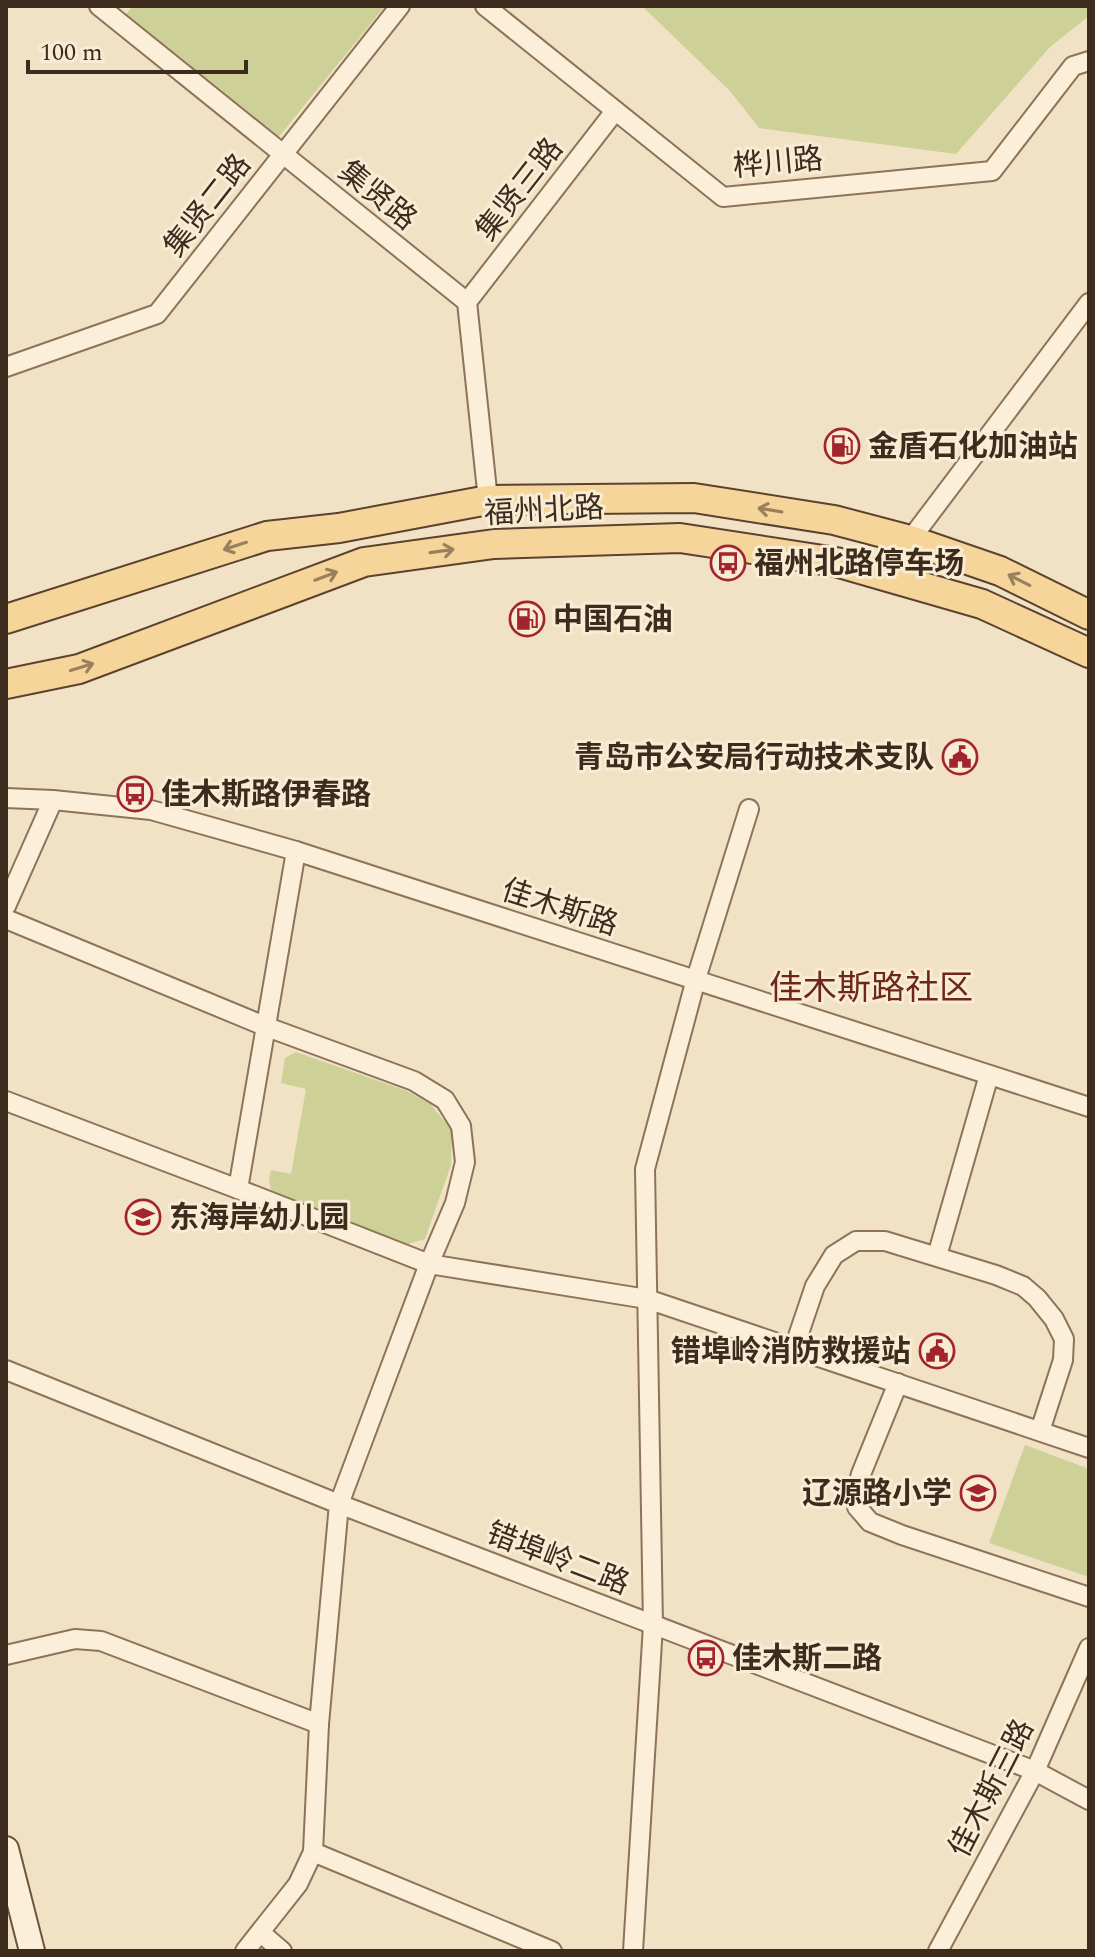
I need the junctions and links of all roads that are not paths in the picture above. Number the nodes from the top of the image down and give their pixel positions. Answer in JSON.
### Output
{"nodes":[{"id":1,"x":99,"y":6,"type":"edge"},
{"id":2,"x":400,"y":6,"type":"edge"},
{"id":3,"x":485,"y":6,"type":"edge"},
{"id":4,"x":1089,"y":61,"type":"edge"},
{"id":5,"x":615,"y":111,"type":"junction"},
{"id":6,"x":283,"y":154,"type":"junction"},
{"id":7,"x":467,"y":302,"type":"junction"},
{"id":8,"x":1089,"y":303,"type":"edge"},
{"id":9,"x":6,"y":367,"type":"edge"},
{"id":10,"x":488,"y":500,"type":"junction"},
{"id":11,"x":910,"y":540,"type":"junction"},
{"id":12,"x":898,"y":580,"type":"junction"},
{"id":13,"x":1089,"y":615,"type":"edge"},
{"id":14,"x":6,"y":619,"type":"edge"},
{"id":15,"x":1089,"y":653,"type":"edge"},
{"id":16,"x":6,"y":684,"type":"edge"},
{"id":17,"x":6,"y":798,"type":"edge"},
{"id":18,"x":53,"y":800,"type":"junction"},
{"id":19,"x":749,"y":809,"type":"dead end"},
{"id":20,"x":296,"y":851,"type":"junction"},
{"id":21,"x":6,"y":906,"type":"edge"},
{"id":22,"x":6,"y":919,"type":"edge"},
{"id":23,"x":696,"y":979,"type":"junction"},
{"id":24,"x":267,"y":1027,"type":"junction"},
{"id":25,"x":989,"y":1075,"type":"junction"},
{"id":26,"x":6,"y":1101,"type":"edge"},
{"id":27,"x":1089,"y":1107,"type":"edge"},
{"id":28,"x":238,"y":1189,"type":"junction"},
{"id":29,"x":937,"y":1256,"type":"junction"},
{"id":30,"x":429,"y":1264,"type":"junction"},
{"id":31,"x":647,"y":1299,"type":"junction"},
{"id":32,"x":794,"y":1348,"type":"junction"},
{"id":33,"x":6,"y":1370,"type":"edge"},
{"id":34,"x":898,"y":1383,"type":"junction"},
{"id":35,"x":1040,"y":1431,"type":"junction"},
{"id":36,"x":1089,"y":1448,"type":"edge"},
{"id":37,"x":339,"y":1504,"type":"junction"},
{"id":38,"x":1089,"y":1597,"type":"edge"},
{"id":39,"x":653,"y":1625,"type":"junction"},
{"id":40,"x":1089,"y":1648,"type":"edge"},
{"id":41,"x":6,"y":1655,"type":"edge"},
{"id":42,"x":319,"y":1724,"type":"junction"},
{"id":43,"x":1035,"y":1771,"type":"junction"},
{"id":44,"x":1089,"y":1800,"type":"edge"},
{"id":45,"x":6,"y":1849,"type":"edge"},
{"id":46,"x":313,"y":1852,"type":"junction"},
{"id":47,"x":16,"y":1926,"type":"edge"},
{"id":48,"x":261,"y":1933,"type":"junction"},
{"id":49,"x":32,"y":1951,"type":"edge"},
{"id":50,"x":245,"y":1951,"type":"edge"},
{"id":51,"x":282,"y":1951,"type":"edge"},
{"id":52,"x":552,"y":1951,"type":"edge"},
{"id":53,"x":633,"y":1951,"type":"edge"},
{"id":54,"x":938,"y":1951,"type":"edge"}],
"edges":[{"from":1,"to":6,"type":"street","name":"集贤路"},
{"from":2,"to":6,"type":"street","name":"集贤二路"},
{"from":3,"to":5,"type":"street","name":"桦川路"},
{"from":4,"to":5,"type":"street","name":"桦川路"},
{"from":5,"to":7,"type":"street","name":"集贤三路"},
{"from":6,"to":7,"type":"street","name":"集贤路"},
{"from":6,"to":9,"type":"street","name":"集贤二路"},
{"from":7,"to":10,"type":"street"},
{"from":8,"to":11,"type":"street"},
{"from":11,"to":10,"type":"main road","name":"福州北路","one_way":true},
{"from":10,"to":14,"type":"main road","name":"福州北路","one_way":true},
{"from":11,"to":12,"type":"street"},
{"from":13,"to":11,"type":"main road","name":"福州北路","one_way":true},
{"from":12,"to":15,"type":"main road","name":"福州北路"},
{"from":16,"to":12,"type":"main road","name":"福州北路","one_way":true},
{"from":17,"to":18,"type":"street","name":"佳木斯路"},
{"from":18,"to":20,"type":"street","name":"佳木斯路"},
{"from":18,"to":21,"type":"street"},
{"from":19,"to":23,"type":"street"},
{"from":20,"to":23,"type":"street","name":"佳木斯路"},
{"from":20,"to":24,"type":"street"},
{"from":22,"to":24,"type":"street"},
{"from":23,"to":25,"type":"street","name":"佳木斯路"},
{"from":23,"to":31,"type":"street"},
{"from":24,"to":28,"type":"street"},
{"from":24,"to":30,"type":"street"},
{"from":25,"to":27,"type":"street","name":"佳木斯路"},
{"from":25,"to":29,"type":"street"},
{"from":26,"to":28,"type":"street"},
{"from":28,"to":30,"type":"street"},
{"from":29,"to":32,"type":"street"},
{"from":29,"to":35,"type":"street"},
{"from":30,"to":31,"type":"street"},
{"from":30,"to":37,"type":"street"},
{"from":31,"to":32,"type":"street"},
{"from":31,"to":39,"type":"street"},
{"from":32,"to":34,"type":"street"},
{"from":33,"to":37,"type":"street","name":"错埠岭二路"},
{"from":34,"to":35,"type":"street"},
{"from":34,"to":38,"type":"street"},
{"from":35,"to":36,"type":"street"},
{"from":37,"to":39,"type":"street","name":"错埠岭二路"},
{"from":37,"to":42,"type":"street"},
{"from":39,"to":43,"type":"street","name":"错埠岭二路"},
{"from":39,"to":53,"type":"street"},
{"from":40,"to":43,"type":"street","name":"佳木斯三路"},
{"from":41,"to":42,"type":"street"},
{"from":42,"to":46,"type":"street"},
{"from":43,"to":44,"type":"street","name":"错埠岭二路"},
{"from":43,"to":54,"type":"street","name":"佳木斯三路"},
{"from":45,"to":47,"type":"street"},
{"from":46,"to":48,"type":"street"},
{"from":46,"to":52,"type":"street"},
{"from":47,"to":49,"type":"street"},
{"from":48,"to":50,"type":"street"},
{"from":48,"to":51,"type":"street"}]}
